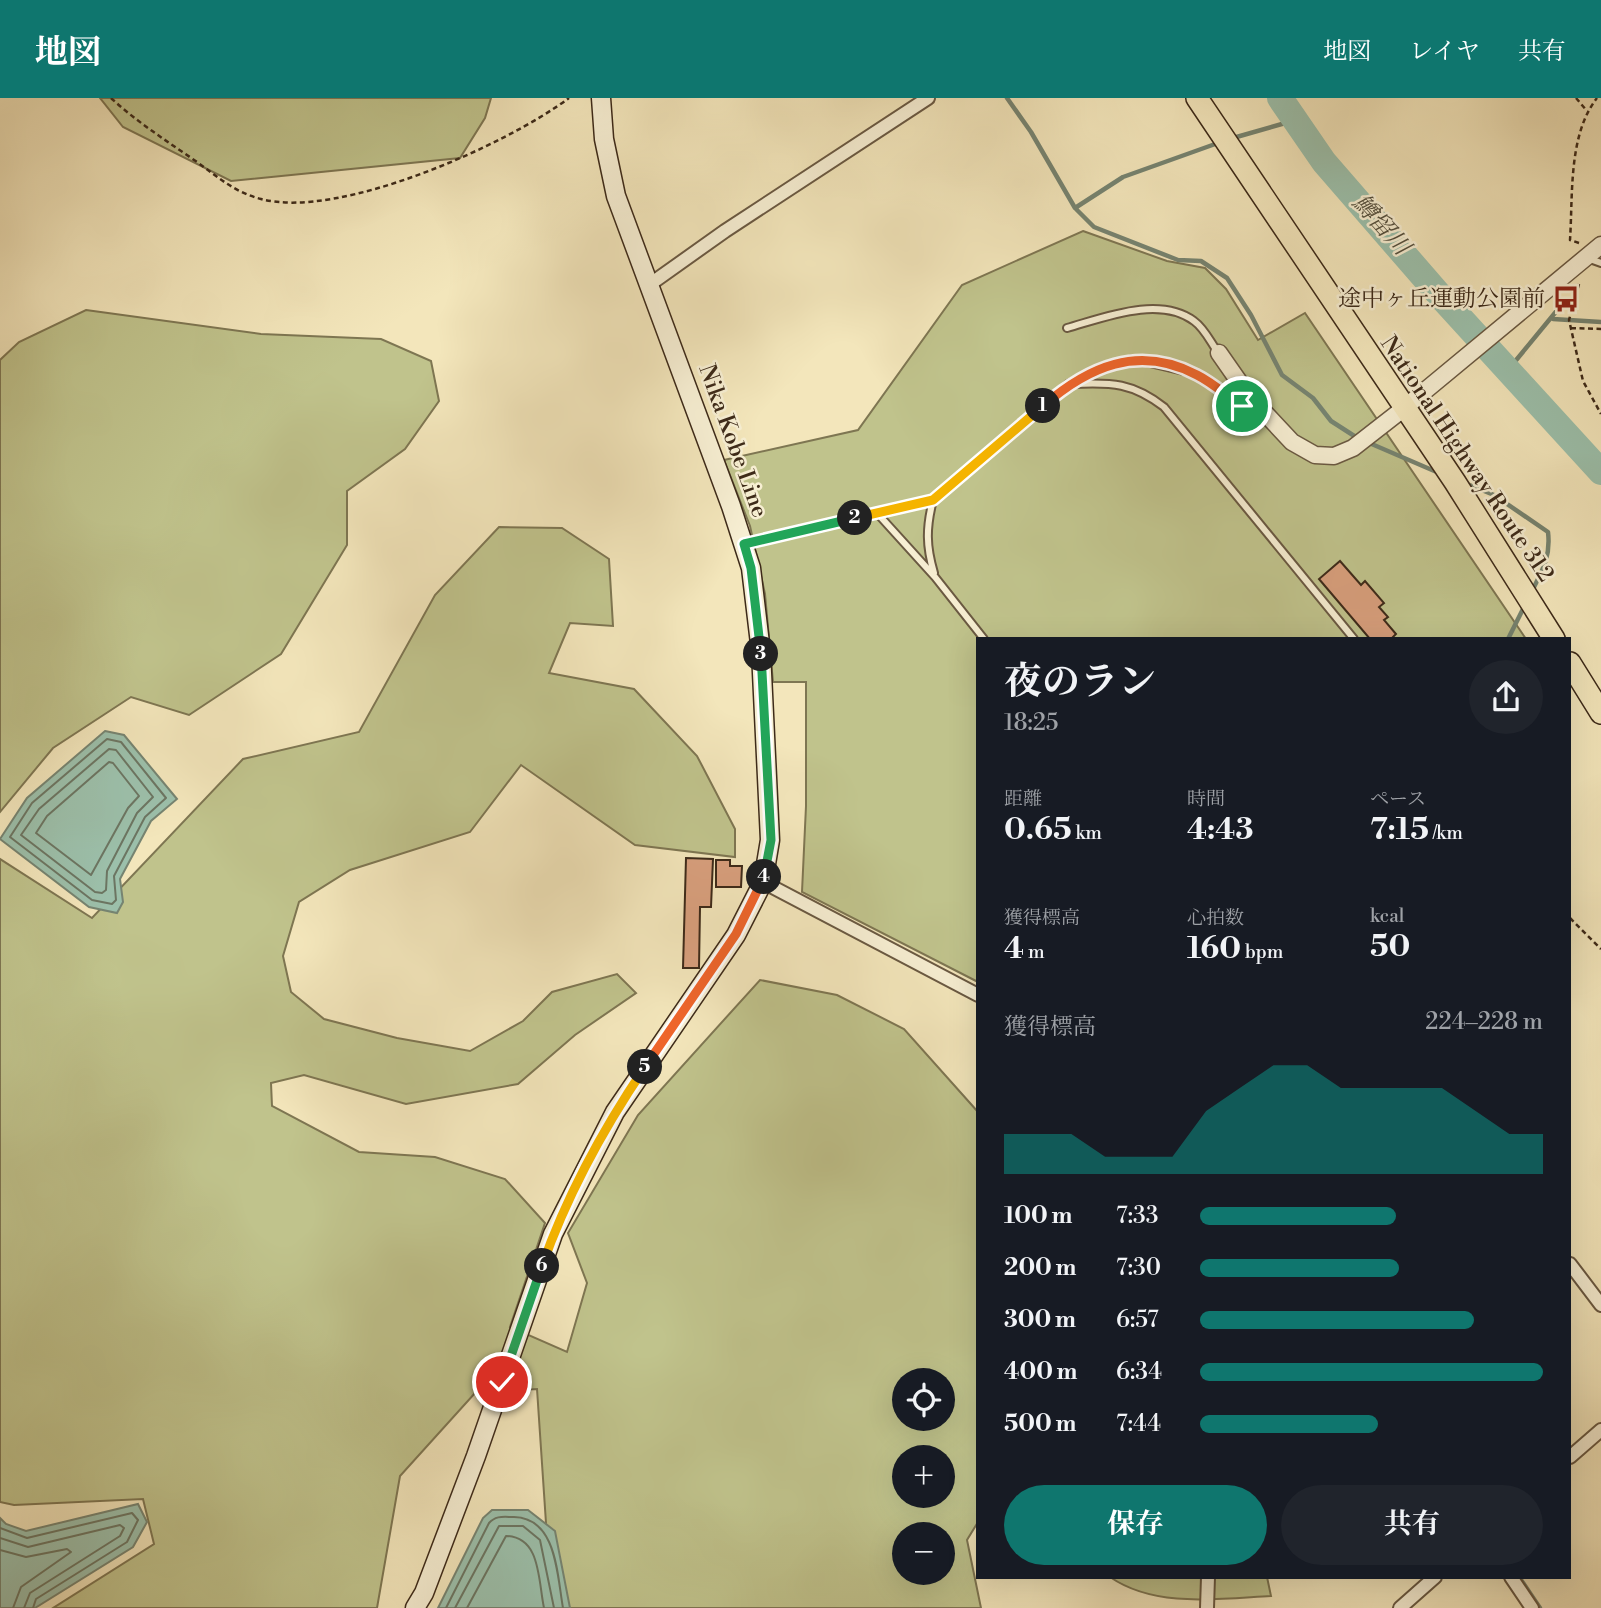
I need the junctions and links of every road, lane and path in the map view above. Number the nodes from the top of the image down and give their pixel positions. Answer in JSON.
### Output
{"nodes":[{"id":1,"x":111,"y":98,"type":"edge"},
{"id":2,"x":569,"y":98,"type":"edge"},
{"id":3,"x":600,"y":98,"type":"edge"},
{"id":4,"x":928,"y":98,"type":"edge"},
{"id":5,"x":1197,"y":98,"type":"edge"},
{"id":6,"x":1576,"y":98,"type":"edge"},
{"id":7,"x":1597,"y":98,"type":"edge"},
{"id":8,"x":1587,"y":111,"type":"junction"},
{"id":9,"x":1601,"y":245,"type":"edge"},
{"id":10,"x":1590,"y":255,"type":"edge"},
{"id":11,"x":649,"y":285,"type":"junction"},
{"id":12,"x":1067,"y":328,"type":"dead end"},
{"id":13,"x":1571,"y":328,"type":"junction"},
{"id":14,"x":1601,"y":329,"type":"edge"},
{"id":15,"x":1219,"y":353,"type":"joint"},
{"id":16,"x":1068,"y":384,"type":"junction"},
{"id":17,"x":1255,"y":402,"type":"junction"},
{"id":18,"x":1403,"y":409,"type":"junction"},
{"id":19,"x":1601,"y":414,"type":"edge"},
{"id":20,"x":933,"y":500,"type":"junction"},
{"id":21,"x":877,"y":513,"type":"junction"},
{"id":22,"x":744,"y":544,"type":"junction"},
{"id":23,"x":935,"y":577,"type":"junction"},
{"id":24,"x":982,"y":637,"type":"edge"},
{"id":25,"x":1352,"y":637,"type":"edge"},
{"id":26,"x":1553,"y":637,"type":"edge"},
{"id":27,"x":1571,"y":665,"type":"edge"},
{"id":28,"x":1601,"y":713,"type":"edge"},
{"id":29,"x":763,"y":882,"type":"junction"},
{"id":30,"x":1571,"y":919,"type":"edge"},
{"id":31,"x":1601,"y":949,"type":"edge"},
{"id":32,"x":976,"y":994,"type":"edge"},
{"id":33,"x":1571,"y":1265,"type":"edge"},
{"id":34,"x":1601,"y":1305,"type":"edge"},
{"id":35,"x":1601,"y":1430,"type":"edge"},
{"id":36,"x":1571,"y":1456,"type":"edge"},
{"id":37,"x":1208,"y":1579,"type":"edge"},
{"id":38,"x":1433,"y":1579,"type":"edge"},
{"id":39,"x":1512,"y":1579,"type":"edge"},
{"id":40,"x":415,"y":1608,"type":"edge"},
{"id":41,"x":1207,"y":1608,"type":"edge"},
{"id":42,"x":1400,"y":1608,"type":"edge"},
{"id":43,"x":1532,"y":1608,"type":"edge"}],
"edges":[{"from":1,"to":2,"type":"path"},
{"from":3,"to":11,"type":"main road","name":"Nika Kobe Line"},
{"from":4,"to":11,"type":"street"},
{"from":5,"to":18,"type":"highway","name":"National Highway Route 312"},
{"from":6,"to":8,"type":"path"},
{"from":7,"to":8,"type":"path"},
{"from":8,"to":10,"type":"path"},
{"from":9,"to":10,"type":"street"},
{"from":10,"to":13,"type":"path"},
{"from":10,"to":18,"type":"street"},
{"from":11,"to":22,"type":"main road","name":"Nika Kobe Line"},
{"from":12,"to":15,"type":"lane"},
{"from":13,"to":14,"type":"path"},
{"from":13,"to":19,"type":"path"},
{"from":15,"to":17,"type":"street"},
{"from":16,"to":17,"type":"lane"},
{"from":16,"to":20,"type":"lane"},
{"from":16,"to":25,"type":"lane"},
{"from":17,"to":18,"type":"street"},
{"from":18,"to":26,"type":"highway","name":"National Highway Route 312"},
{"from":20,"to":21,"type":"lane"},
{"from":20,"to":23,"type":"lane"},
{"from":21,"to":22,"type":"lane"},
{"from":21,"to":23,"type":"lane"},
{"from":22,"to":29,"type":"main road","name":"Nika Kobe Line"},
{"from":23,"to":24,"type":"lane"},
{"from":27,"to":28,"type":"highway"},
{"from":29,"to":32,"type":"street"},
{"from":29,"to":40,"type":"main road","name":"Nika Kobe Line"},
{"from":30,"to":31,"type":"path"},
{"from":33,"to":34,"type":"street"},
{"from":35,"to":36,"type":"street"},
{"from":37,"to":41,"type":"street"},
{"from":38,"to":42,"type":"street"},
{"from":39,"to":43,"type":"street"}]}
